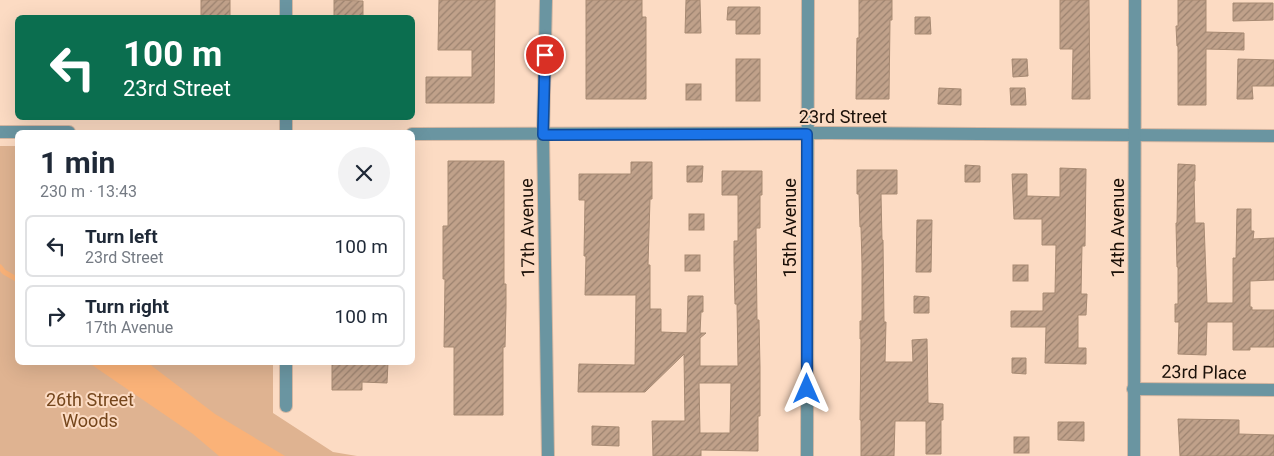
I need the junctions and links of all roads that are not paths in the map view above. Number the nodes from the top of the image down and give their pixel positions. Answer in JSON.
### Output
{"nodes":[{"id":1,"x":286,"y":0,"type":"edge"},
{"id":2,"x":546,"y":0,"type":"edge"},
{"id":3,"x":808,"y":0,"type":"edge"},
{"id":4,"x":1135,"y":0,"type":"edge"},
{"id":5,"x":286,"y":15,"type":"edge"},
{"id":6,"x":0,"y":132,"type":"edge"},
{"id":7,"x":15,"y":132,"type":"edge"},
{"id":8,"x":415,"y":134,"type":"edge"},
{"id":9,"x":807,"y":134,"type":"junction"},
{"id":10,"x":543,"y":135,"type":"junction"},
{"id":11,"x":1135,"y":135,"type":"junction"},
{"id":12,"x":1274,"y":136,"type":"edge"},
{"id":13,"x":286,"y":365,"type":"edge"},
{"id":14,"x":1133,"y":389,"type":"junction"},
{"id":15,"x":1274,"y":390,"type":"edge"},
{"id":16,"x":286,"y":406,"type":"dead end"},
{"id":17,"x":548,"y":456,"type":"edge"},
{"id":18,"x":807,"y":456,"type":"edge"},
{"id":19,"x":1134,"y":456,"type":"edge"}],
"edges":[{"from":1,"to":5,"type":"street"},
{"from":2,"to":10,"type":"street","name":"17th Avenue"},
{"from":3,"to":9,"type":"street","name":"15th Avenue"},
{"from":4,"to":11,"type":"street","name":"14th Avenue"},
{"from":6,"to":7,"type":"street"},
{"from":8,"to":10,"type":"street","name":"23rd Street"},
{"from":9,"to":10,"type":"street","name":"23rd Street"},
{"from":9,"to":11,"type":"street","name":"23rd Street"},
{"from":9,"to":18,"type":"street","name":"15th Avenue"},
{"from":10,"to":17,"type":"street","name":"17th Avenue"},
{"from":11,"to":12,"type":"street","name":"23rd Street"},
{"from":11,"to":14,"type":"street","name":"14th Avenue"},
{"from":13,"to":16,"type":"street"},
{"from":14,"to":15,"type":"street","name":"23rd Place"},
{"from":14,"to":19,"type":"street","name":"14th Avenue"}]}
